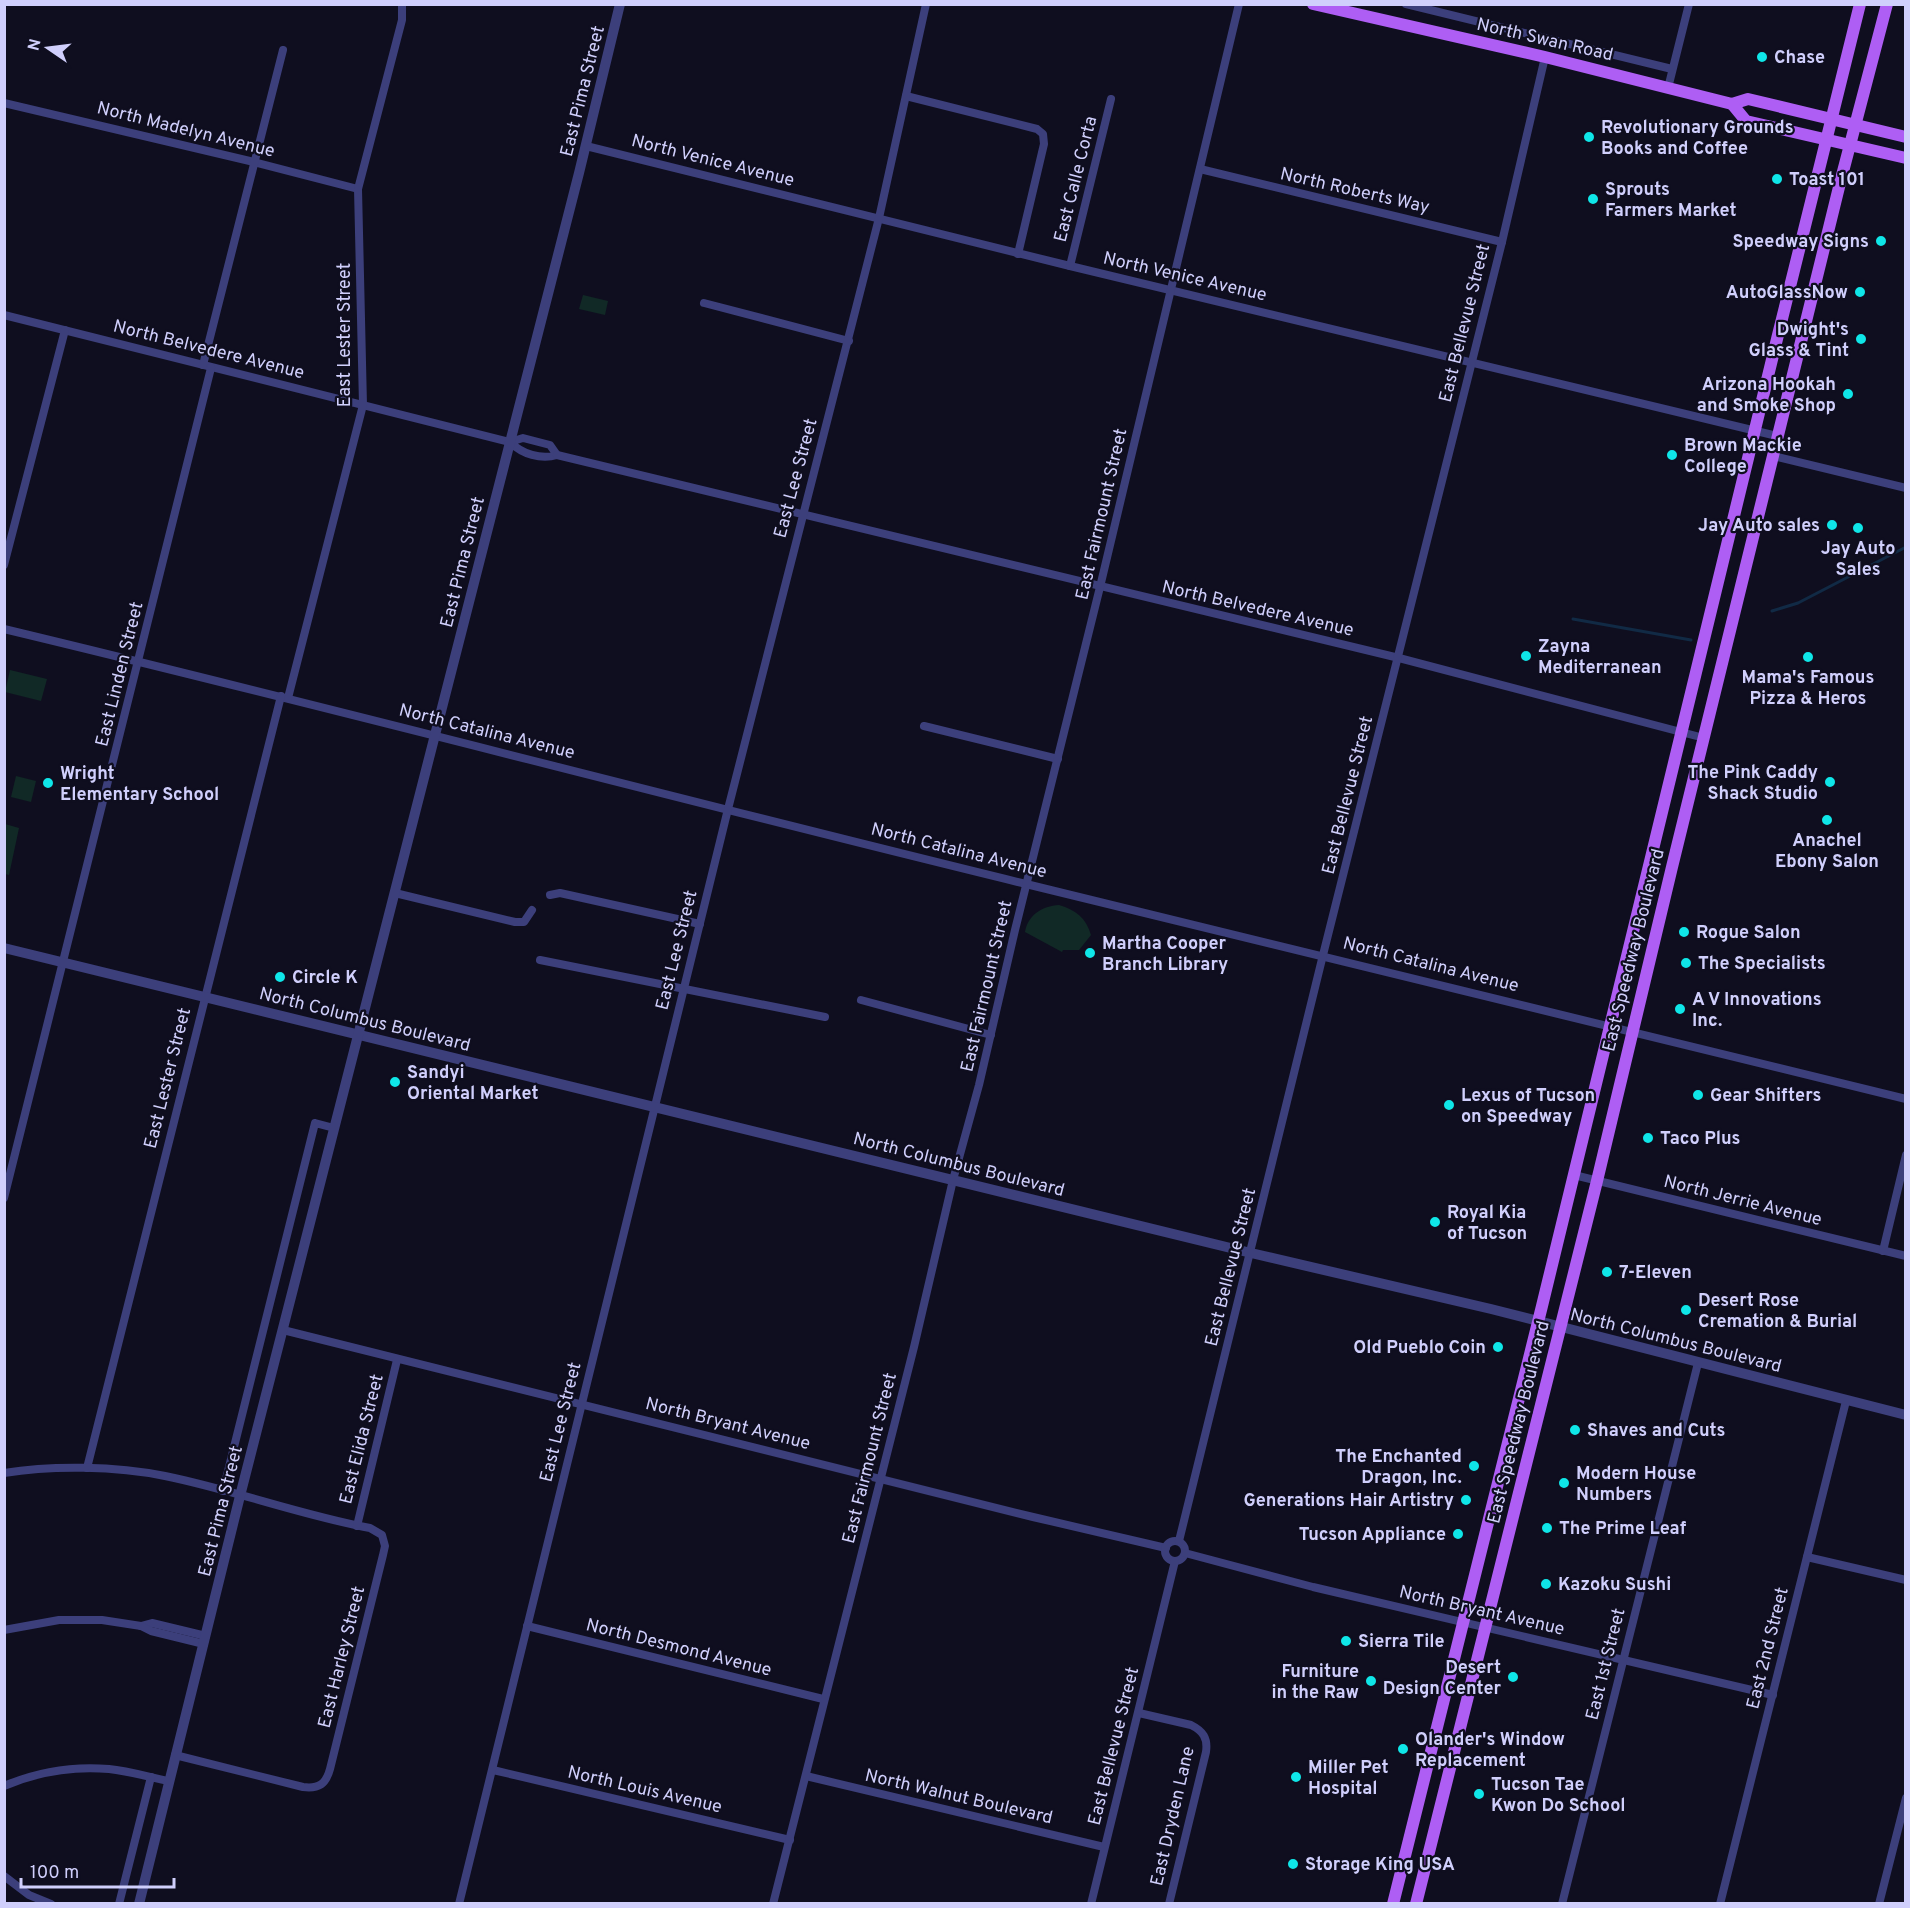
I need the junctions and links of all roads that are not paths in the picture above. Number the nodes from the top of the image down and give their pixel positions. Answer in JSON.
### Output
{"nodes":[{"id":1,"x":402,"y":4,"type":"edge"},
{"id":2,"x":620,"y":4,"type":"edge"},
{"id":3,"x":926,"y":4,"type":"edge"},
{"id":4,"x":1239,"y":4,"type":"edge"},
{"id":5,"x":1313,"y":4,"type":"edge"},
{"id":6,"x":1406,"y":4,"type":"edge"},
{"id":7,"x":1689,"y":4,"type":"edge"},
{"id":8,"x":1860,"y":4,"type":"edge"},
{"id":9,"x":1887,"y":4,"type":"edge"},
{"id":10,"x":283,"y":50,"type":"dead end"},
{"id":11,"x":1545,"y":57,"type":"junction"},
{"id":12,"x":1672,"y":69,"type":"junction"},
{"id":13,"x":1668,"y":88,"type":"junction"},
{"id":14,"x":906,"y":96,"type":"junction"},
{"id":15,"x":1111,"y":99,"type":"dead end"},
{"id":16,"x":4,"y":103,"type":"edge"},
{"id":17,"x":1732,"y":104,"type":"junction"},
{"id":18,"x":1831,"y":120,"type":"junction"},
{"id":19,"x":1854,"y":125,"type":"junction"},
{"id":20,"x":1905,"y":137,"type":"edge"},
{"id":21,"x":1826,"y":140,"type":"junction"},
{"id":22,"x":1849,"y":145,"type":"junction"},
{"id":23,"x":586,"y":146,"type":"junction"},
{"id":24,"x":1905,"y":158,"type":"edge"},
{"id":25,"x":254,"y":162,"type":"junction"},
{"id":26,"x":1200,"y":170,"type":"junction"},
{"id":27,"x":358,"y":189,"type":"junction"},
{"id":28,"x":879,"y":218,"type":"junction"},
{"id":29,"x":1502,"y":242,"type":"junction"},
{"id":30,"x":1018,"y":254,"type":"junction"},
{"id":31,"x":1070,"y":267,"type":"junction"},
{"id":32,"x":1171,"y":289,"type":"junction"},
{"id":33,"x":704,"y":303,"type":"dead end"},
{"id":34,"x":4,"y":315,"type":"edge"},
{"id":35,"x":65,"y":330,"type":"junction"},
{"id":36,"x":849,"y":341,"type":"junction"},
{"id":37,"x":1471,"y":362,"type":"junction"},
{"id":38,"x":207,"y":367,"type":"junction"},
{"id":39,"x":363,"y":405,"type":"junction"},
{"id":40,"x":1754,"y":430,"type":"junction"},
{"id":41,"x":1777,"y":436,"type":"junction"},
{"id":42,"x":510,"y":442,"type":"junction"},
{"id":43,"x":557,"y":455,"type":"junction"},
{"id":44,"x":1773,"y":456,"type":"junction"},
{"id":45,"x":1905,"y":488,"type":"edge"},
{"id":46,"x":802,"y":513,"type":"junction"},
{"id":47,"x":4,"y":565,"type":"edge"},
{"id":48,"x":1100,"y":587,"type":"junction"},
{"id":49,"x":4,"y":629,"type":"edge"},
{"id":50,"x":1399,"y":658,"type":"junction"},
{"id":51,"x":140,"y":662,"type":"junction"},
{"id":52,"x":284,"y":697,"type":"junction"},
{"id":53,"x":924,"y":726,"type":"dead end"},
{"id":54,"x":1680,"y":732,"type":"junction"},
{"id":55,"x":435,"y":735,"type":"junction"},
{"id":56,"x":1704,"y":738,"type":"junction"},
{"id":57,"x":1058,"y":759,"type":"junction"},
{"id":58,"x":728,"y":809,"type":"junction"},
{"id":59,"x":1027,"y":885,"type":"junction"},
{"id":60,"x":395,"y":893,"type":"junction"},
{"id":61,"x":550,"y":895,"type":"dead end"},
{"id":62,"x":532,"y":910,"type":"dead end"},
{"id":63,"x":700,"y":924,"type":"junction"},
{"id":64,"x":4,"y":948,"type":"edge"},
{"id":65,"x":1323,"y":955,"type":"junction"},
{"id":66,"x":540,"y":960,"type":"dead end"},
{"id":67,"x":64,"y":962,"type":"junction"},
{"id":68,"x":684,"y":988,"type":"junction"},
{"id":69,"x":204,"y":997,"type":"junction"},
{"id":70,"x":861,"y":1000,"type":"dead end"},
{"id":71,"x":825,"y":1017,"type":"dead end"},
{"id":72,"x":1610,"y":1025,"type":"junction"},
{"id":73,"x":1632,"y":1030,"type":"junction"},
{"id":74,"x":358,"y":1034,"type":"junction"},
{"id":75,"x":991,"y":1035,"type":"junction"},
{"id":76,"x":1905,"y":1100,"type":"edge"},
{"id":77,"x":654,"y":1107,"type":"junction"},
{"id":78,"x":334,"y":1128,"type":"junction"},
{"id":79,"x":1905,"y":1155,"type":"edge"},
{"id":80,"x":1574,"y":1175,"type":"junction"},
{"id":81,"x":953,"y":1180,"type":"junction"},
{"id":82,"x":1597,"y":1181,"type":"junction"},
{"id":83,"x":4,"y":1198,"type":"edge"},
{"id":84,"x":1883,"y":1251,"type":"junction"},
{"id":85,"x":1251,"y":1252,"type":"junction"},
{"id":86,"x":1905,"y":1256,"type":"edge"},
{"id":87,"x":1538,"y":1322,"type":"junction"},
{"id":88,"x":1560,"y":1327,"type":"junction"},
{"id":89,"x":283,"y":1330,"type":"junction"},
{"id":90,"x":397,"y":1360,"type":"junction"},
{"id":91,"x":1698,"y":1364,"type":"junction"},
{"id":92,"x":1846,"y":1401,"type":"junction"},
{"id":93,"x":581,"y":1404,"type":"junction"},
{"id":94,"x":1905,"y":1415,"type":"edge"},
{"id":95,"x":87,"y":1468,"type":"junction"},
{"id":96,"x":4,"y":1473,"type":"edge"},
{"id":97,"x":881,"y":1478,"type":"junction"},
{"id":98,"x":224,"y":1491,"type":"junction"},
{"id":99,"x":240,"y":1496,"type":"junction"},
{"id":100,"x":357,"y":1526,"type":"junction"},
{"id":101,"x":1179,"y":1541,"type":"junction"},
{"id":102,"x":1166,"y":1548,"type":"junction"},
{"id":103,"x":1185,"y":1553,"type":"junction"},
{"id":104,"x":1807,"y":1557,"type":"junction"},
{"id":105,"x":1175,"y":1561,"type":"junction"},
{"id":106,"x":1905,"y":1580,"type":"edge"},
{"id":107,"x":1463,"y":1623,"type":"junction"},
{"id":108,"x":527,"y":1626,"type":"junction"},
{"id":109,"x":1485,"y":1628,"type":"junction"},
{"id":110,"x":4,"y":1630,"type":"edge"},
{"id":111,"x":205,"y":1640,"type":"junction"},
{"id":112,"x":1623,"y":1659,"type":"junction"},
{"id":113,"x":1773,"y":1695,"type":"junction"},
{"id":114,"x":823,"y":1699,"type":"junction"},
{"id":115,"x":1139,"y":1713,"type":"junction"},
{"id":116,"x":176,"y":1755,"type":"junction"},
{"id":117,"x":493,"y":1770,"type":"junction"},
{"id":118,"x":806,"y":1776,"type":"junction"},
{"id":119,"x":151,"y":1777,"type":"junction"},
{"id":120,"x":169,"y":1781,"type":"junction"},
{"id":121,"x":4,"y":1786,"type":"edge"},
{"id":122,"x":1905,"y":1798,"type":"edge"},
{"id":123,"x":790,"y":1840,"type":"junction"},
{"id":124,"x":1104,"y":1847,"type":"junction"},
{"id":125,"x":4,"y":1876,"type":"edge"},
{"id":126,"x":51,"y":1904,"type":"edge"},
{"id":127,"x":119,"y":1904,"type":"edge"},
{"id":128,"x":139,"y":1904,"type":"edge"},
{"id":129,"x":459,"y":1904,"type":"edge"},
{"id":130,"x":773,"y":1904,"type":"edge"},
{"id":131,"x":1090,"y":1904,"type":"edge"},
{"id":132,"x":1169,"y":1904,"type":"edge"},
{"id":133,"x":1393,"y":1904,"type":"edge"},
{"id":134,"x":1416,"y":1904,"type":"edge"},
{"id":135,"x":1562,"y":1904,"type":"edge"},
{"id":136,"x":1720,"y":1904,"type":"edge"},
{"id":137,"x":1879,"y":1904,"type":"edge"}],
"edges":[{"from":1,"to":27,"type":"street","name":"East Lester Street"},
{"from":2,"to":23,"type":"street","name":"East Pima Street"},
{"from":3,"to":14,"type":"street","name":"East Lee Street"},
{"from":4,"to":26,"type":"street","name":"East Fairmount Street"},
{"from":5,"to":11,"type":"main road","name":"North Swan Road"},
{"from":6,"to":12,"type":"street","name":"North Swan Road"},
{"from":7,"to":12,"type":"street"},
{"from":8,"to":18,"type":"main road","name":"East Speedway Boulevard"},
{"from":9,"to":19,"type":"main road","name":"East Speedway Boulevard"},
{"from":10,"to":25,"type":"street","name":"East Linden Street"},
{"from":11,"to":13,"type":"main road","name":"North Swan Road"},
{"from":11,"to":29,"type":"street","name":"East Bellevue Street"},
{"from":12,"to":13,"type":"street"},
{"from":13,"to":17,"type":"main road","name":"North Swan Road"},
{"from":14,"to":28,"type":"street","name":"East Lee Street"},
{"from":14,"to":30,"type":"street"},
{"from":15,"to":31,"type":"street","name":"East Calle Corta"},
{"from":16,"to":25,"type":"street","name":"North Madelyn Avenue"},
{"from":17,"to":18,"type":"main road","name":"North Swan Road"},
{"from":17,"to":21,"type":"main road","name":"North Swan Road"},
{"from":18,"to":19,"type":"main road","name":"North Swan Road"},
{"from":18,"to":21,"type":"main road","name":"East Speedway Boulevard"},
{"from":19,"to":20,"type":"main road","name":"North Swan Road"},
{"from":19,"to":22,"type":"main road","name":"East Speedway Boulevard"},
{"from":21,"to":22,"type":"main road","name":"North Swan Road"},
{"from":21,"to":40,"type":"main road","name":"East Speedway Boulevard"},
{"from":22,"to":24,"type":"main road","name":"North Swan Road"},
{"from":22,"to":41,"type":"main road","name":"East Speedway Boulevard"},
{"from":23,"to":28,"type":"street","name":"North Venice Avenue"},
{"from":23,"to":42,"type":"street","name":"East Pima Street"},
{"from":25,"to":27,"type":"street","name":"North Madelyn Avenue"},
{"from":25,"to":38,"type":"street","name":"East Linden Street"},
{"from":26,"to":29,"type":"street","name":"North Roberts Way"},
{"from":26,"to":32,"type":"street","name":"East Fairmount Street"},
{"from":27,"to":39,"type":"street","name":"East Lester Street"},
{"from":28,"to":30,"type":"street","name":"North Venice Avenue"},
{"from":28,"to":36,"type":"street","name":"East Lee Street"},
{"from":29,"to":37,"type":"street","name":"East Bellevue Street"},
{"from":30,"to":31,"type":"street","name":"North Venice Avenue"},
{"from":31,"to":32,"type":"street","name":"North Venice Avenue"},
{"from":32,"to":37,"type":"street","name":"North Venice Avenue"},
{"from":32,"to":48,"type":"street","name":"East Fairmount Street"},
{"from":33,"to":36,"type":"street"},
{"from":34,"to":35,"type":"street","name":"North Belvedere Avenue"},
{"from":35,"to":38,"type":"street","name":"North Belvedere Avenue"},
{"from":35,"to":47,"type":"street"},
{"from":36,"to":46,"type":"street","name":"East Lee Street"},
{"from":37,"to":40,"type":"street","name":"North Venice Avenue"},
{"from":37,"to":50,"type":"street","name":"East Bellevue Street"},
{"from":38,"to":39,"type":"street","name":"North Belvedere Avenue"},
{"from":38,"to":51,"type":"street","name":"East Linden Street"},
{"from":39,"to":42,"type":"street","name":"North Belvedere Avenue"},
{"from":39,"to":52,"type":"street","name":"East Lester Street"},
{"from":40,"to":41,"type":"street","name":"North Venice Avenue"},
{"from":40,"to":54,"type":"main road","name":"East Speedway Boulevard"},
{"from":41,"to":44,"type":"main road","name":"East Speedway Boulevard"},
{"from":42,"to":43,"type":"street","name":"North Belvedere Avenue"},
{"from":42,"to":43,"type":"street","name":"North Belvedere Avenue"},
{"from":42,"to":55,"type":"street","name":"East Pima Street"},
{"from":43,"to":46,"type":"street","name":"North Belvedere Avenue"},
{"from":44,"to":45,"type":"street"},
{"from":44,"to":56,"type":"main road","name":"East Speedway Boulevard"},
{"from":46,"to":48,"type":"street","name":"North Belvedere Avenue"},
{"from":46,"to":58,"type":"street","name":"East Lee Street"},
{"from":48,"to":50,"type":"street","name":"North Belvedere Avenue"},
{"from":48,"to":57,"type":"street","name":"East Fairmount Street"},
{"from":49,"to":51,"type":"street","name":"North Catalina Avenue"},
{"from":50,"to":54,"type":"street","name":"North Belvedere Avenue"},
{"from":50,"to":65,"type":"street","name":"East Bellevue Street"},
{"from":51,"to":52,"type":"street","name":"North Catalina Avenue"},
{"from":51,"to":67,"type":"street","name":"East Linden Street"},
{"from":52,"to":55,"type":"street","name":"North Catalina Avenue"},
{"from":52,"to":69,"type":"street","name":"East Lester Street"},
{"from":53,"to":57,"type":"street"},
{"from":54,"to":56,"type":"street","name":"North Belvedere Avenue"},
{"from":54,"to":72,"type":"main road","name":"East Speedway Boulevard"},
{"from":55,"to":58,"type":"street","name":"North Catalina Avenue"},
{"from":55,"to":60,"type":"street","name":"East Pima Street"},
{"from":56,"to":73,"type":"main road","name":"East Speedway Boulevard"},
{"from":57,"to":59,"type":"street","name":"East Fairmount Street"},
{"from":58,"to":59,"type":"street","name":"North Catalina Avenue"},
{"from":58,"to":63,"type":"street","name":"East Lee Street"},
{"from":59,"to":65,"type":"street","name":"North Catalina Avenue"},
{"from":59,"to":75,"type":"street","name":"East Fairmount Street"},
{"from":60,"to":62,"type":"street"},
{"from":60,"to":74,"type":"street","name":"East Pima Street"},
{"from":61,"to":63,"type":"street"},
{"from":63,"to":68,"type":"street","name":"East Lee Street"},
{"from":64,"to":67,"type":"street","name":"North Columbus Boulevard"},
{"from":65,"to":72,"type":"street","name":"North Catalina Avenue"},
{"from":65,"to":85,"type":"street","name":"East Bellevue Street"},
{"from":66,"to":68,"type":"street"},
{"from":67,"to":69,"type":"street","name":"North Columbus Boulevard"},
{"from":67,"to":83,"type":"street","name":"East Linden Street"},
{"from":68,"to":71,"type":"street"},
{"from":68,"to":77,"type":"street","name":"East Lee Street"},
{"from":69,"to":74,"type":"street","name":"North Columbus Boulevard"},
{"from":69,"to":95,"type":"street","name":"East Lester Street"},
{"from":70,"to":75,"type":"street"},
{"from":72,"to":73,"type":"street","name":"North Catalina Avenue"},
{"from":72,"to":80,"type":"main road","name":"East Speedway Boulevard"},
{"from":73,"to":76,"type":"street","name":"North Catalina Avenue"},
{"from":73,"to":82,"type":"main road","name":"East Speedway Boulevard"},
{"from":74,"to":77,"type":"street","name":"North Columbus Boulevard"},
{"from":74,"to":78,"type":"street","name":"East Pima Street"},
{"from":75,"to":81,"type":"street","name":"East Fairmount Street"},
{"from":77,"to":81,"type":"street","name":"North Columbus Boulevard"},
{"from":77,"to":93,"type":"street","name":"East Lee Street"},
{"from":78,"to":89,"type":"street","name":"East Pima Street"},
{"from":78,"to":98,"type":"street","name":"East Pima Street"},
{"from":79,"to":84,"type":"street"},
{"from":80,"to":82,"type":"street","name":"North Jerrie Avenue"},
{"from":80,"to":87,"type":"main road","name":"East Speedway Boulevard"},
{"from":81,"to":85,"type":"street","name":"North Columbus Boulevard"},
{"from":81,"to":97,"type":"street","name":"East Fairmount Street"},
{"from":82,"to":84,"type":"street","name":"North Jerrie Avenue"},
{"from":82,"to":88,"type":"main road","name":"East Speedway Boulevard"},
{"from":84,"to":86,"type":"street","name":"North Jerrie Avenue"},
{"from":85,"to":87,"type":"street","name":"North Columbus Boulevard"},
{"from":85,"to":101,"type":"street","name":"East Bellevue Street"},
{"from":87,"to":88,"type":"street","name":"North Columbus Boulevard"},
{"from":87,"to":107,"type":"main road","name":"East Speedway Boulevard"},
{"from":88,"to":91,"type":"street","name":"North Columbus Boulevard"},
{"from":88,"to":109,"type":"main road","name":"East Speedway Boulevard"},
{"from":89,"to":90,"type":"street","name":"North Bryant Avenue"},
{"from":89,"to":99,"type":"street","name":"East Pima Street"},
{"from":90,"to":93,"type":"street","name":"North Bryant Avenue"},
{"from":90,"to":100,"type":"street","name":"East Elida Street"},
{"from":91,"to":92,"type":"street","name":"North Columbus Boulevard"},
{"from":91,"to":112,"type":"street","name":"East 1st Street"},
{"from":92,"to":94,"type":"street","name":"North Columbus Boulevard"},
{"from":92,"to":104,"type":"street","name":"East 2nd Street"},
{"from":93,"to":97,"type":"street","name":"North Bryant Avenue"},
{"from":93,"to":108,"type":"street","name":"East Lee Street"},
{"from":95,"to":96,"type":"street"},
{"from":95,"to":98,"type":"street"},
{"from":97,"to":102,"type":"street","name":"North Bryant Avenue"},
{"from":97,"to":114,"type":"street","name":"East Fairmount Street"},
{"from":98,"to":99,"type":"street"},
{"from":99,"to":100,"type":"street"},
{"from":99,"to":111,"type":"street","name":"East Pima Street"},
{"from":100,"to":116,"type":"street","name":"East Harley Street"},
{"from":101,"to":102,"type":"street"},
{"from":101,"to":103,"type":"street"},
{"from":102,"to":105,"type":"street"},
{"from":103,"to":105,"type":"street"},
{"from":103,"to":107,"type":"street","name":"North Bryant Avenue"},
{"from":104,"to":106,"type":"street"},
{"from":104,"to":113,"type":"street","name":"East 2nd Street"},
{"from":105,"to":115,"type":"street","name":"East Bellevue Street"},
{"from":107,"to":109,"type":"street","name":"North Bryant Avenue"},
{"from":107,"to":133,"type":"main road","name":"East Speedway Boulevard"},
{"from":108,"to":114,"type":"street","name":"North Desmond Avenue"},
{"from":108,"to":117,"type":"street","name":"East Lee Street"},
{"from":109,"to":112,"type":"street","name":"North Bryant Avenue"},
{"from":109,"to":134,"type":"main road","name":"East Speedway Boulevard"},
{"from":110,"to":111,"type":"street"},
{"from":111,"to":116,"type":"street","name":"East Pima Street"},
{"from":112,"to":113,"type":"street","name":"North Bryant Avenue"},
{"from":112,"to":135,"type":"street","name":"East 1st Street"},
{"from":113,"to":136,"type":"street","name":"East 2nd Street"},
{"from":114,"to":118,"type":"street","name":"East Fairmount Street"},
{"from":115,"to":124,"type":"street","name":"East Bellevue Street"},
{"from":115,"to":132,"type":"street","name":"East Dryden Lane"},
{"from":116,"to":120,"type":"street","name":"East Pima Street"},
{"from":117,"to":123,"type":"street","name":"North Louis Avenue"},
{"from":117,"to":129,"type":"street","name":"East Lee Street"},
{"from":118,"to":123,"type":"street","name":"East Fairmount Street"},
{"from":118,"to":124,"type":"street","name":"North Walnut Boulevard"},
{"from":119,"to":120,"type":"street"},
{"from":119,"to":121,"type":"street"},
{"from":119,"to":127,"type":"street"},
{"from":120,"to":128,"type":"street","name":"East Pima Street"},
{"from":122,"to":137,"type":"street"},
{"from":123,"to":130,"type":"street","name":"East Fairmount Street"},
{"from":124,"to":131,"type":"street","name":"East Bellevue Street"},
{"from":125,"to":126,"type":"street"}]}
